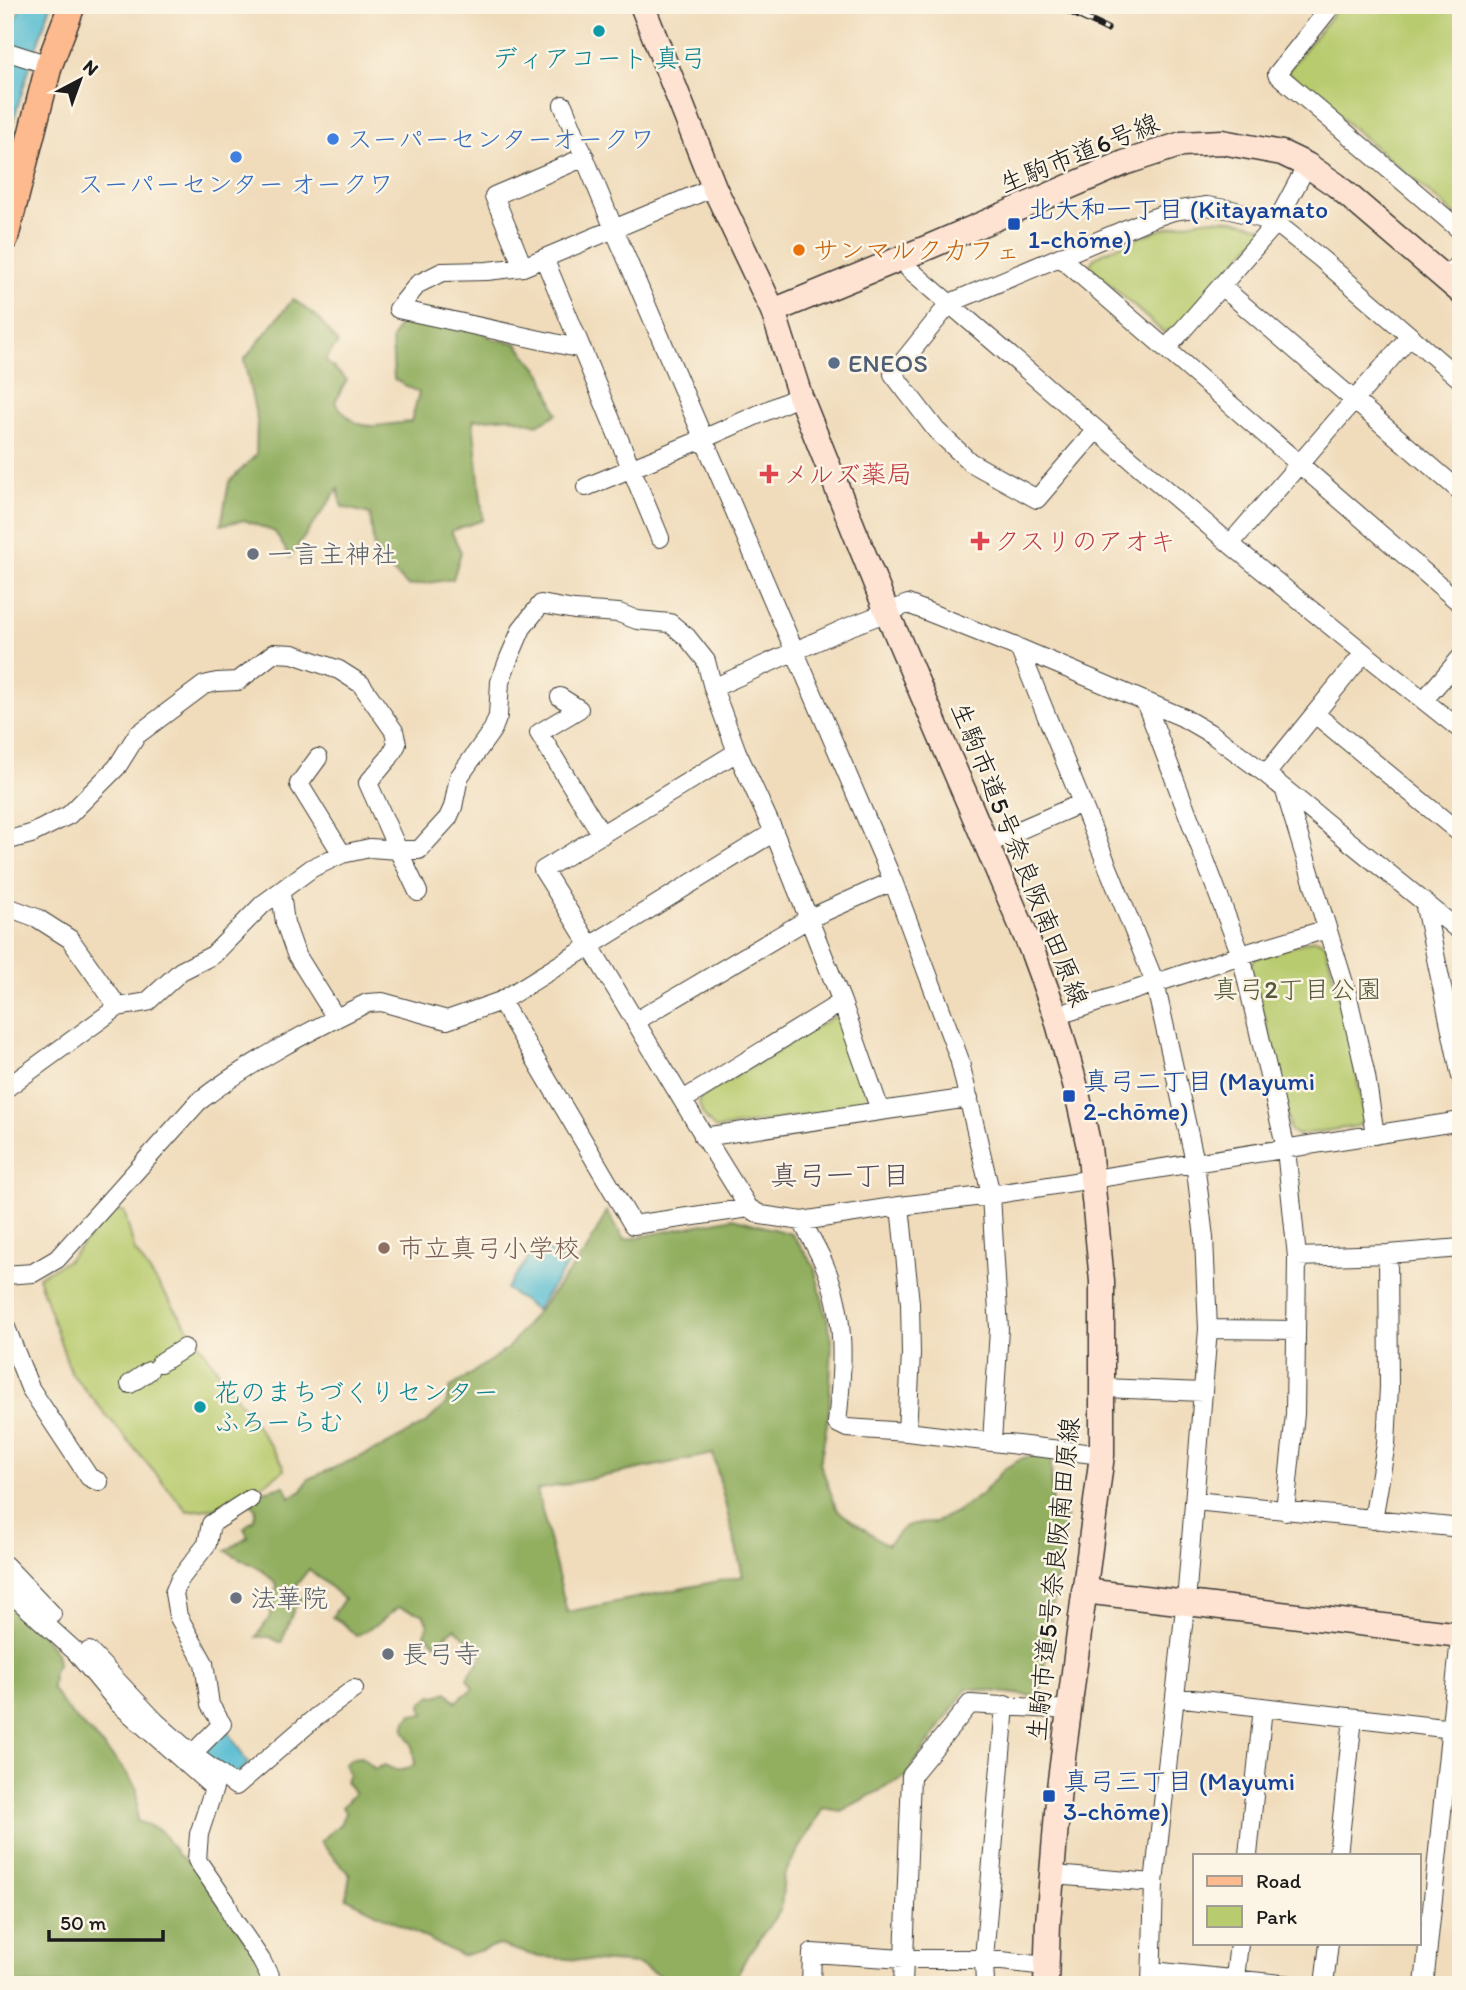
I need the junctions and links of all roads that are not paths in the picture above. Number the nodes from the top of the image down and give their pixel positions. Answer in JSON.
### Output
{"nodes":[{"id":1,"x":72,"y":5,"type":"edge"},
{"id":2,"x":642,"y":5,"type":"edge"},
{"id":3,"x":1332,"y":5,"type":"edge"},
{"id":4,"x":5,"y":51,"type":"edge"},
{"id":5,"x":49,"y":65,"type":"junction"},
{"id":6,"x":563,"y":105,"type":"dead end"},
{"id":7,"x":585,"y":157,"type":"junction"},
{"id":8,"x":1307,"y":166,"type":"junction"},
{"id":9,"x":714,"y":187,"type":"junction"},
{"id":10,"x":1276,"y":223,"type":"junction"},
{"id":11,"x":614,"y":229,"type":"junction"},
{"id":12,"x":1461,"y":231,"type":"edge"},
{"id":13,"x":5,"y":238,"type":"edge"},
{"id":14,"x":905,"y":256,"type":"junction"},
{"id":15,"x":1060,"y":257,"type":"junction"},
{"id":16,"x":544,"y":258,"type":"junction"},
{"id":17,"x":523,"y":267,"type":"junction"},
{"id":18,"x":1456,"y":277,"type":"edge"},
{"id":19,"x":1221,"y":286,"type":"junction"},
{"id":20,"x":950,"y":303,"type":"junction"},
{"id":21,"x":773,"y":311,"type":"junction"},
{"id":22,"x":1410,"y":336,"type":"junction"},
{"id":23,"x":582,"y":349,"type":"junction"},
{"id":24,"x":1166,"y":349,"type":"junction"},
{"id":25,"x":1461,"y":380,"type":"edge"},
{"id":26,"x":800,"y":396,"type":"junction"},
{"id":27,"x":1354,"y":400,"type":"junction"},
{"id":28,"x":1096,"y":430,"type":"junction"},
{"id":29,"x":703,"y":439,"type":"junction"},
{"id":30,"x":1298,"y":464,"type":"junction"},
{"id":31,"x":632,"y":468,"type":"junction"},
{"id":32,"x":586,"y":487,"type":"dead end"},
{"id":33,"x":1461,"y":492,"type":"edge"},
{"id":34,"x":660,"y":538,"type":"dead end"},
{"id":35,"x":1230,"y":544,"type":"junction"},
{"id":36,"x":1461,"y":604,"type":"edge"},
{"id":37,"x":887,"y":612,"type":"junction"},
{"id":38,"x":1019,"y":648,"type":"junction"},
{"id":39,"x":794,"y":652,"type":"junction"},
{"id":40,"x":1364,"y":653,"type":"junction"},
{"id":41,"x":1461,"y":657,"type":"edge"},
{"id":42,"x":713,"y":688,"type":"junction"},
{"id":43,"x":560,"y":696,"type":"dead end"},
{"id":44,"x":1424,"y":700,"type":"junction"},
{"id":45,"x":1144,"y":701,"type":"junction"},
{"id":46,"x":1315,"y":714,"type":"junction"},
{"id":47,"x":1461,"y":730,"type":"edge"},
{"id":48,"x":737,"y":752,"type":"junction"},
{"id":49,"x":318,"y":758,"type":"dead end"},
{"id":50,"x":1266,"y":774,"type":"junction"},
{"id":51,"x":1285,"y":791,"type":"junction"},
{"id":52,"x":1082,"y":803,"type":"junction"},
{"id":53,"x":774,"y":832,"type":"junction"},
{"id":54,"x":1461,"y":834,"type":"edge"},
{"id":55,"x":602,"y":835,"type":"junction"},
{"id":56,"x":5,"y":841,"type":"edge"},
{"id":57,"x":987,"y":844,"type":"junction"},
{"id":58,"x":398,"y":850,"type":"junction"},
{"id":59,"x":342,"y":853,"type":"junction"},
{"id":60,"x":893,"y":881,"type":"junction"},
{"id":61,"x":418,"y":892,"type":"dead end"},
{"id":62,"x":281,"y":893,"type":"junction"},
{"id":63,"x":1424,"y":902,"type":"junction"},
{"id":64,"x":5,"y":906,"type":"edge"},
{"id":65,"x":808,"y":919,"type":"junction"},
{"id":66,"x":1327,"y":929,"type":"junction"},
{"id":67,"x":1461,"y":932,"type":"edge"},
{"id":68,"x":592,"y":947,"type":"junction"},
{"id":69,"x":1241,"y":955,"type":"junction"},
{"id":70,"x":1154,"y":982,"type":"junction"},
{"id":71,"x":500,"y":1001,"type":"junction"},
{"id":72,"x":842,"y":1002,"type":"junction"},
{"id":73,"x":118,"y":1007,"type":"junction"},
{"id":74,"x":1056,"y":1016,"type":"junction"},
{"id":75,"x":336,"y":1018,"type":"junction"},
{"id":76,"x":636,"y":1021,"type":"junction"},
{"id":77,"x":1461,"y":1077,"type":"edge"},
{"id":78,"x":5,"y":1090,"type":"edge"},
{"id":79,"x":969,"y":1098,"type":"junction"},
{"id":80,"x":683,"y":1100,"type":"junction"},
{"id":81,"x":880,"y":1110,"type":"junction"},
{"id":82,"x":1461,"y":1121,"type":"edge"},
{"id":83,"x":1375,"y":1135,"type":"junction"},
{"id":84,"x":703,"y":1137,"type":"junction"},
{"id":85,"x":1286,"y":1149,"type":"junction"},
{"id":86,"x":1195,"y":1162,"type":"junction"},
{"id":87,"x":1093,"y":1178,"type":"junction"},
{"id":88,"x":991,"y":1195,"type":"junction"},
{"id":89,"x":900,"y":1206,"type":"junction"},
{"id":90,"x":749,"y":1208,"type":"junction"},
{"id":91,"x":802,"y":1221,"type":"junction"},
{"id":92,"x":1461,"y":1248,"type":"edge"},
{"id":93,"x":1388,"y":1254,"type":"junction"},
{"id":94,"x":1297,"y":1257,"type":"junction"},
{"id":95,"x":5,"y":1275,"type":"edge"},
{"id":96,"x":5,"y":1325,"type":"edge"},
{"id":97,"x":1208,"y":1329,"type":"junction"},
{"id":98,"x":1296,"y":1330,"type":"junction"},
{"id":99,"x":184,"y":1348,"type":"dead end"},
{"id":100,"x":130,"y":1384,"type":"dead end"},
{"id":101,"x":1103,"y":1388,"type":"junction"},
{"id":102,"x":1203,"y":1392,"type":"junction"},
{"id":103,"x":907,"y":1432,"type":"junction"},
{"id":104,"x":992,"y":1442,"type":"junction"},
{"id":105,"x":1102,"y":1455,"type":"junction"},
{"id":106,"x":99,"y":1482,"type":"dead end"},
{"id":107,"x":250,"y":1499,"type":"dead end"},
{"id":108,"x":1195,"y":1501,"type":"junction"},
{"id":109,"x":1285,"y":1511,"type":"junction"},
{"id":110,"x":1373,"y":1520,"type":"junction"},
{"id":111,"x":1461,"y":1528,"type":"edge"},
{"id":112,"x":5,"y":1565,"type":"edge"},
{"id":113,"x":5,"y":1588,"type":"edge"},
{"id":114,"x":1084,"y":1591,"type":"junction"},
{"id":115,"x":1186,"y":1602,"type":"junction"},
{"id":116,"x":1461,"y":1629,"type":"edge"},
{"id":117,"x":1460,"y":1635,"type":"edge"},
{"id":118,"x":354,"y":1689,"type":"dead end"},
{"id":119,"x":1175,"y":1697,"type":"junction"},
{"id":120,"x":1005,"y":1705,"type":"junction"},
{"id":121,"x":1263,"y":1707,"type":"junction"},
{"id":122,"x":1069,"y":1710,"type":"junction"},
{"id":123,"x":1353,"y":1718,"type":"junction"},
{"id":124,"x":1455,"y":1730,"type":"edge"},
{"id":125,"x":192,"y":1754,"type":"junction"},
{"id":126,"x":1248,"y":1854,"type":"edge"},
{"id":127,"x":1338,"y":1854,"type":"edge"},
{"id":128,"x":1053,"y":1875,"type":"junction"},
{"id":129,"x":1154,"y":1883,"type":"junction"},
{"id":130,"x":1239,"y":1944,"type":"edge"},
{"id":131,"x":1329,"y":1944,"type":"edge"},
{"id":132,"x":904,"y":1959,"type":"junction"},
{"id":133,"x":984,"y":1959,"type":"junction"},
{"id":134,"x":1046,"y":1975,"type":"edge"},
{"id":135,"x":1151,"y":1978,"type":"edge"},
{"id":136,"x":1235,"y":1978,"type":"junction"},
{"id":137,"x":274,"y":1985,"type":"edge"},
{"id":138,"x":811,"y":1985,"type":"edge"},
{"id":139,"x":904,"y":1985,"type":"edge"},
{"id":140,"x":985,"y":1985,"type":"edge"},
{"id":141,"x":1291,"y":1985,"type":"edge"},
{"id":142,"x":1324,"y":1985,"type":"edge"},
{"id":143,"x":1424,"y":1985,"type":"edge"}],
"edges":[{"from":1,"to":5,"type":"main road"},
{"from":2,"to":9,"type":"street","name":"生駒市道5号奈良阪南田原線"},
{"from":3,"to":12,"type":"street"},
{"from":4,"to":5,"type":"street"},
{"from":5,"to":13,"type":"main road"},
{"from":6,"to":7,"type":"street"},
{"from":7,"to":11,"type":"street"},
{"from":7,"to":17,"type":"street"},
{"from":8,"to":10,"type":"street"},
{"from":8,"to":14,"type":"street","name":"生駒市道6号線"},
{"from":8,"to":18,"type":"street","name":"生駒市道6号線"},
{"from":9,"to":11,"type":"street"},
{"from":9,"to":21,"type":"street","name":"生駒市道5号奈良阪南田原線"},
{"from":10,"to":15,"type":"street"},
{"from":10,"to":19,"type":"street"},
{"from":10,"to":22,"type":"street"},
{"from":11,"to":16,"type":"street"},
{"from":11,"to":29,"type":"street"},
{"from":14,"to":20,"type":"street"},
{"from":14,"to":21,"type":"street","name":"生駒市道6号線"},
{"from":15,"to":20,"type":"street"},
{"from":15,"to":24,"type":"street"},
{"from":16,"to":17,"type":"street"},
{"from":16,"to":23,"type":"street"},
{"from":17,"to":23,"type":"street"},
{"from":19,"to":24,"type":"street"},
{"from":19,"to":27,"type":"street"},
{"from":20,"to":28,"type":"street"},
{"from":20,"to":28,"type":"street"},
{"from":21,"to":26,"type":"street","name":"生駒市道5号奈良阪南田原線"},
{"from":22,"to":25,"type":"street"},
{"from":22,"to":27,"type":"street"},
{"from":23,"to":31,"type":"street"},
{"from":24,"to":30,"type":"street"},
{"from":26,"to":29,"type":"street"},
{"from":26,"to":37,"type":"street","name":"生駒市道5号奈良阪南田原線"},
{"from":27,"to":30,"type":"street"},
{"from":27,"to":33,"type":"street"},
{"from":28,"to":35,"type":"street"},
{"from":29,"to":31,"type":"street"},
{"from":29,"to":39,"type":"street"},
{"from":30,"to":35,"type":"street"},
{"from":30,"to":36,"type":"street"},
{"from":31,"to":32,"type":"street"},
{"from":31,"to":34,"type":"street"},
{"from":35,"to":40,"type":"street"},
{"from":37,"to":38,"type":"street"},
{"from":37,"to":39,"type":"street"},
{"from":37,"to":57,"type":"street","name":"生駒市道5号奈良阪南田原線"},
{"from":38,"to":45,"type":"street"},
{"from":38,"to":52,"type":"street"},
{"from":39,"to":42,"type":"street"},
{"from":39,"to":60,"type":"street"},
{"from":40,"to":44,"type":"street"},
{"from":40,"to":46,"type":"street"},
{"from":41,"to":44,"type":"street"},
{"from":42,"to":48,"type":"street"},
{"from":42,"to":58,"type":"street"},
{"from":43,"to":55,"type":"street"},
{"from":44,"to":47,"type":"street"},
{"from":45,"to":50,"type":"street"},
{"from":45,"to":69,"type":"street"},
{"from":46,"to":50,"type":"street"},
{"from":46,"to":54,"type":"street"},
{"from":48,"to":53,"type":"street"},
{"from":48,"to":55,"type":"street"},
{"from":49,"to":59,"type":"street"},
{"from":50,"to":51,"type":"street"},
{"from":51,"to":63,"type":"street"},
{"from":51,"to":66,"type":"street"},
{"from":52,"to":57,"type":"street"},
{"from":52,"to":70,"type":"street"},
{"from":53,"to":65,"type":"street"},
{"from":53,"to":68,"type":"street"},
{"from":55,"to":68,"type":"street"},
{"from":56,"to":58,"type":"street"},
{"from":57,"to":74,"type":"street","name":"生駒市道5号奈良阪南田原線"},
{"from":58,"to":59,"type":"street"},
{"from":58,"to":61,"type":"street"},
{"from":59,"to":62,"type":"street"},
{"from":60,"to":65,"type":"street"},
{"from":60,"to":79,"type":"street"},
{"from":62,"to":73,"type":"street"},
{"from":62,"to":75,"type":"street"},
{"from":63,"to":67,"type":"street"},
{"from":63,"to":77,"type":"street"},
{"from":64,"to":73,"type":"street"},
{"from":65,"to":72,"type":"street"},
{"from":65,"to":76,"type":"street"},
{"from":66,"to":69,"type":"street"},
{"from":66,"to":83,"type":"street"},
{"from":68,"to":71,"type":"street"},
{"from":68,"to":76,"type":"street"},
{"from":69,"to":70,"type":"street"},
{"from":69,"to":85,"type":"street"},
{"from":70,"to":74,"type":"street"},
{"from":70,"to":86,"type":"street"},
{"from":71,"to":75,"type":"street"},
{"from":71,"to":90,"type":"street"},
{"from":72,"to":80,"type":"street"},
{"from":72,"to":81,"type":"street"},
{"from":73,"to":78,"type":"street"},
{"from":74,"to":87,"type":"street","name":"生駒市道5号奈良阪南田原線"},
{"from":75,"to":95,"type":"street"},
{"from":76,"to":80,"type":"street"},
{"from":79,"to":81,"type":"street"},
{"from":79,"to":88,"type":"street"},
{"from":80,"to":84,"type":"street"},
{"from":81,"to":84,"type":"street"},
{"from":82,"to":83,"type":"street"},
{"from":83,"to":85,"type":"street"},
{"from":84,"to":90,"type":"street"},
{"from":85,"to":86,"type":"street"},
{"from":85,"to":94,"type":"street"},
{"from":86,"to":87,"type":"street"},
{"from":86,"to":97,"type":"street"},
{"from":87,"to":88,"type":"street"},
{"from":87,"to":101,"type":"street","name":"生駒市道5号奈良阪南田原線"},
{"from":88,"to":89,"type":"street"},
{"from":88,"to":104,"type":"street"},
{"from":89,"to":91,"type":"street"},
{"from":89,"to":103,"type":"street"},
{"from":90,"to":91,"type":"street"},
{"from":91,"to":103,"type":"street"},
{"from":92,"to":93,"type":"street"},
{"from":93,"to":94,"type":"street"},
{"from":93,"to":110,"type":"street"},
{"from":94,"to":98,"type":"street"},
{"from":96,"to":106,"type":"street"},
{"from":97,"to":98,"type":"street"},
{"from":97,"to":102,"type":"street"},
{"from":98,"to":109,"type":"street"},
{"from":99,"to":100,"type":"street"},
{"from":101,"to":102,"type":"street"},
{"from":101,"to":105,"type":"street","name":"生駒市道5号奈良阪南田原線"},
{"from":102,"to":108,"type":"street"},
{"from":103,"to":104,"type":"street"},
{"from":104,"to":105,"type":"street"},
{"from":105,"to":114,"type":"street","name":"生駒市道5号奈良阪南田原線"},
{"from":107,"to":125,"type":"street"},
{"from":108,"to":109,"type":"street"},
{"from":108,"to":115,"type":"street"},
{"from":109,"to":110,"type":"street"},
{"from":110,"to":111,"type":"street"},
{"from":112,"to":125,"type":"street"},
{"from":113,"to":137,"type":"street"},
{"from":114,"to":115,"type":"street"},
{"from":114,"to":122,"type":"street","name":"生駒市道5号奈良阪南田原線"},
{"from":115,"to":117,"type":"street"},
{"from":115,"to":119,"type":"street"},
{"from":116,"to":117,"type":"street"},
{"from":117,"to":124,"type":"street"},
{"from":118,"to":125,"type":"street"},
{"from":119,"to":121,"type":"street"},
{"from":119,"to":129,"type":"street"},
{"from":120,"to":122,"type":"street"},
{"from":120,"to":132,"type":"street"},
{"from":120,"to":133,"type":"street"},
{"from":121,"to":123,"type":"street"},
{"from":121,"to":126,"type":"street"},
{"from":122,"to":128,"type":"street","name":"生駒市道5号奈良阪南田原線"},
{"from":123,"to":124,"type":"street"},
{"from":123,"to":127,"type":"street"},
{"from":124,"to":143,"type":"street"},
{"from":128,"to":129,"type":"street"},
{"from":128,"to":134,"type":"street","name":"生駒市道5号奈良阪南田原線"},
{"from":129,"to":135,"type":"street"},
{"from":130,"to":136,"type":"street"},
{"from":131,"to":142,"type":"street"},
{"from":132,"to":133,"type":"street"},
{"from":132,"to":138,"type":"street"},
{"from":132,"to":139,"type":"street"},
{"from":133,"to":134,"type":"street"},
{"from":133,"to":140,"type":"street"},
{"from":135,"to":136,"type":"street"},
{"from":136,"to":141,"type":"street"}]}
